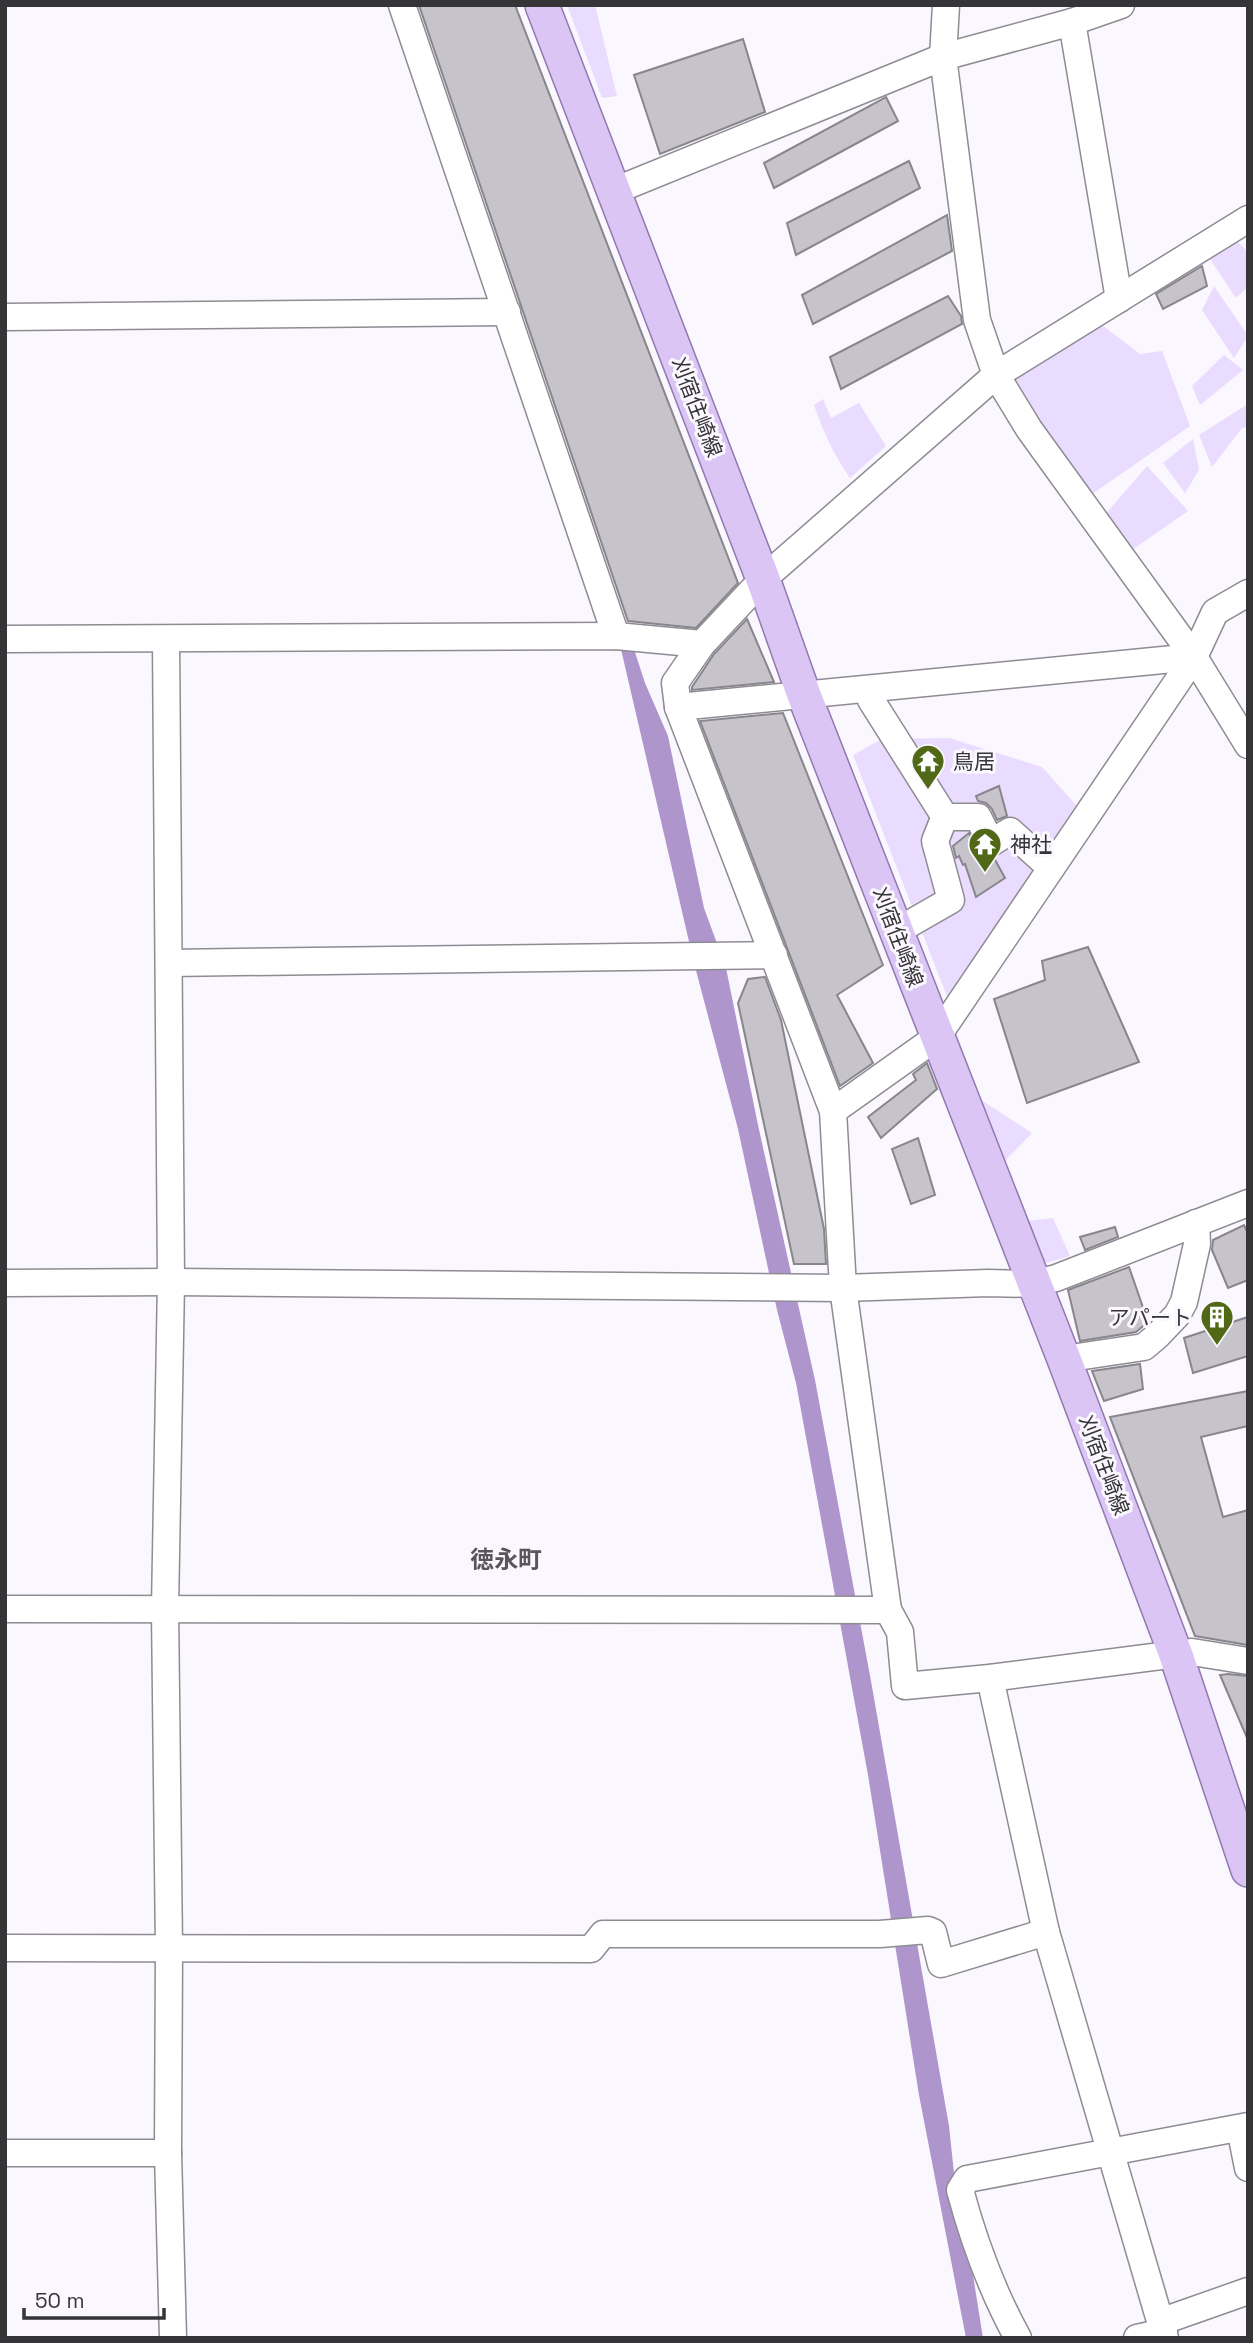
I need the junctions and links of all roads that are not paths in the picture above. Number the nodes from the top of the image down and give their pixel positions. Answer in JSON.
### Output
{"nodes":[{"id":1,"x":401,"y":5,"type":"edge"},
{"id":2,"x":542,"y":5,"type":"edge"},
{"id":3,"x":946,"y":5,"type":"edge"},
{"id":4,"x":1121,"y":5,"type":"edge"},
{"id":5,"x":1072,"y":22,"type":"junction"},
{"id":6,"x":943,"y":58,"type":"junction"},
{"id":7,"x":614,"y":191,"type":"junction"},
{"id":8,"x":1248,"y":219,"type":"edge"},
{"id":9,"x":1119,"y":299,"type":"junction"},
{"id":10,"x":507,"y":312,"type":"junction"},
{"id":11,"x":5,"y":317,"type":"edge"},
{"id":12,"x":996,"y":375,"type":"junction"},
{"id":13,"x":763,"y":579,"type":"junction"},
{"id":14,"x":1248,"y":593,"type":"edge"},
{"id":15,"x":616,"y":636,"type":"junction"},
{"id":16,"x":5,"y":639,"type":"edge"},
{"id":17,"x":166,"y":639,"type":"junction"},
{"id":18,"x":702,"y":644,"type":"junction"},
{"id":19,"x":1194,"y":657,"type":"junction"},
{"id":20,"x":804,"y":695,"type":"junction"},
{"id":21,"x":871,"y":700,"type":"dead end"},
{"id":22,"x":678,"y":707,"type":"junction"},
{"id":23,"x":1248,"y":745,"type":"edge"},
{"id":24,"x":945,"y":816,"type":"junction"},
{"id":25,"x":1051,"y":868,"type":"junction"},
{"id":26,"x":904,"y":927,"type":"dead end"},
{"id":27,"x":774,"y":955,"type":"junction"},
{"id":28,"x":169,"y":963,"type":"junction"},
{"id":29,"x":937,"y":1037,"type":"junction"},
{"id":30,"x":832,"y":1111,"type":"junction"},
{"id":31,"x":1248,"y":1203,"type":"edge"},
{"id":32,"x":1196,"y":1223,"type":"junction"},
{"id":33,"x":171,"y":1282,"type":"junction"},
{"id":34,"x":5,"y":1283,"type":"edge"},
{"id":35,"x":1034,"y":1284,"type":"junction"},
{"id":36,"x":843,"y":1288,"type":"junction"},
{"id":37,"x":1064,"y":1359,"type":"junction"},
{"id":38,"x":5,"y":1609,"type":"edge"},
{"id":39,"x":165,"y":1609,"type":"junction"},
{"id":40,"x":888,"y":1610,"type":"junction"},
{"id":41,"x":1175,"y":1656,"type":"junction"},
{"id":42,"x":1248,"y":1661,"type":"edge"},
{"id":43,"x":990,"y":1678,"type":"junction"},
{"id":44,"x":1248,"y":1870,"type":"edge"},
{"id":45,"x":1046,"y":1932,"type":"junction"},
{"id":46,"x":5,"y":1948,"type":"edge"},
{"id":47,"x":169,"y":1950,"type":"junction"},
{"id":48,"x":1244,"y":2127,"type":"edge"},
{"id":49,"x":1111,"y":2152,"type":"junction"},
{"id":50,"x":5,"y":2153,"type":"edge"},
{"id":51,"x":168,"y":2153,"type":"junction"},
{"id":52,"x":1248,"y":2168,"type":"edge"},
{"id":53,"x":1248,"y":2291,"type":"edge"},
{"id":54,"x":1163,"y":2331,"type":"edge"},
{"id":55,"x":173,"y":2338,"type":"edge"},
{"id":56,"x":1018,"y":2338,"type":"edge"},
{"id":57,"x":1137,"y":2338,"type":"edge"}],
"edges":[{"from":1,"to":10,"type":"street"},
{"from":2,"to":7,"type":"main road","name":"刈宿住崎線"},
{"from":3,"to":6,"type":"street"},
{"from":4,"to":5,"type":"street"},
{"from":5,"to":6,"type":"street"},
{"from":5,"to":9,"type":"street"},
{"from":6,"to":7,"type":"street"},
{"from":6,"to":12,"type":"street"},
{"from":7,"to":13,"type":"main road","name":"刈宿住崎線"},
{"from":8,"to":9,"type":"street"},
{"from":9,"to":12,"type":"street"},
{"from":10,"to":11,"type":"street"},
{"from":10,"to":15,"type":"street"},
{"from":12,"to":13,"type":"street"},
{"from":12,"to":19,"type":"street"},
{"from":13,"to":18,"type":"street"},
{"from":13,"to":20,"type":"main road","name":"刈宿住崎線"},
{"from":14,"to":19,"type":"street"},
{"from":15,"to":17,"type":"street"},
{"from":15,"to":18,"type":"street"},
{"from":16,"to":17,"type":"street"},
{"from":17,"to":28,"type":"street"},
{"from":18,"to":22,"type":"street"},
{"from":19,"to":20,"type":"street"},
{"from":19,"to":23,"type":"street"},
{"from":19,"to":25,"type":"street"},
{"from":20,"to":22,"type":"street"},
{"from":20,"to":29,"type":"main road","name":"刈宿住崎線"},
{"from":21,"to":24,"type":"street"},
{"from":22,"to":27,"type":"street"},
{"from":24,"to":25,"type":"street"},
{"from":24,"to":26,"type":"street"},
{"from":25,"to":29,"type":"street"},
{"from":27,"to":28,"type":"street"},
{"from":27,"to":30,"type":"street"},
{"from":28,"to":33,"type":"street"},
{"from":29,"to":30,"type":"street"},
{"from":29,"to":35,"type":"main road","name":"刈宿住崎線"},
{"from":30,"to":36,"type":"street"},
{"from":31,"to":32,"type":"street"},
{"from":32,"to":35,"type":"street"},
{"from":32,"to":37,"type":"street"},
{"from":33,"to":34,"type":"street"},
{"from":33,"to":36,"type":"street"},
{"from":33,"to":39,"type":"street"},
{"from":35,"to":36,"type":"street"},
{"from":35,"to":37,"type":"main road","name":"刈宿住崎線"},
{"from":36,"to":40,"type":"street"},
{"from":37,"to":41,"type":"main road","name":"刈宿住崎線"},
{"from":38,"to":39,"type":"street"},
{"from":39,"to":40,"type":"street"},
{"from":39,"to":47,"type":"street"},
{"from":40,"to":43,"type":"street"},
{"from":41,"to":42,"type":"street"},
{"from":41,"to":43,"type":"street"},
{"from":41,"to":44,"type":"main road","name":"刈宿住崎線"},
{"from":43,"to":45,"type":"street"},
{"from":45,"to":47,"type":"street"},
{"from":45,"to":49,"type":"street"},
{"from":46,"to":47,"type":"street"},
{"from":47,"to":51,"type":"street"},
{"from":48,"to":49,"type":"street"},
{"from":48,"to":52,"type":"street"},
{"from":49,"to":54,"type":"street"},
{"from":49,"to":56,"type":"street"},
{"from":50,"to":51,"type":"street"},
{"from":51,"to":55,"type":"street"},
{"from":53,"to":54,"type":"street"},
{"from":54,"to":57,"type":"street"}]}
